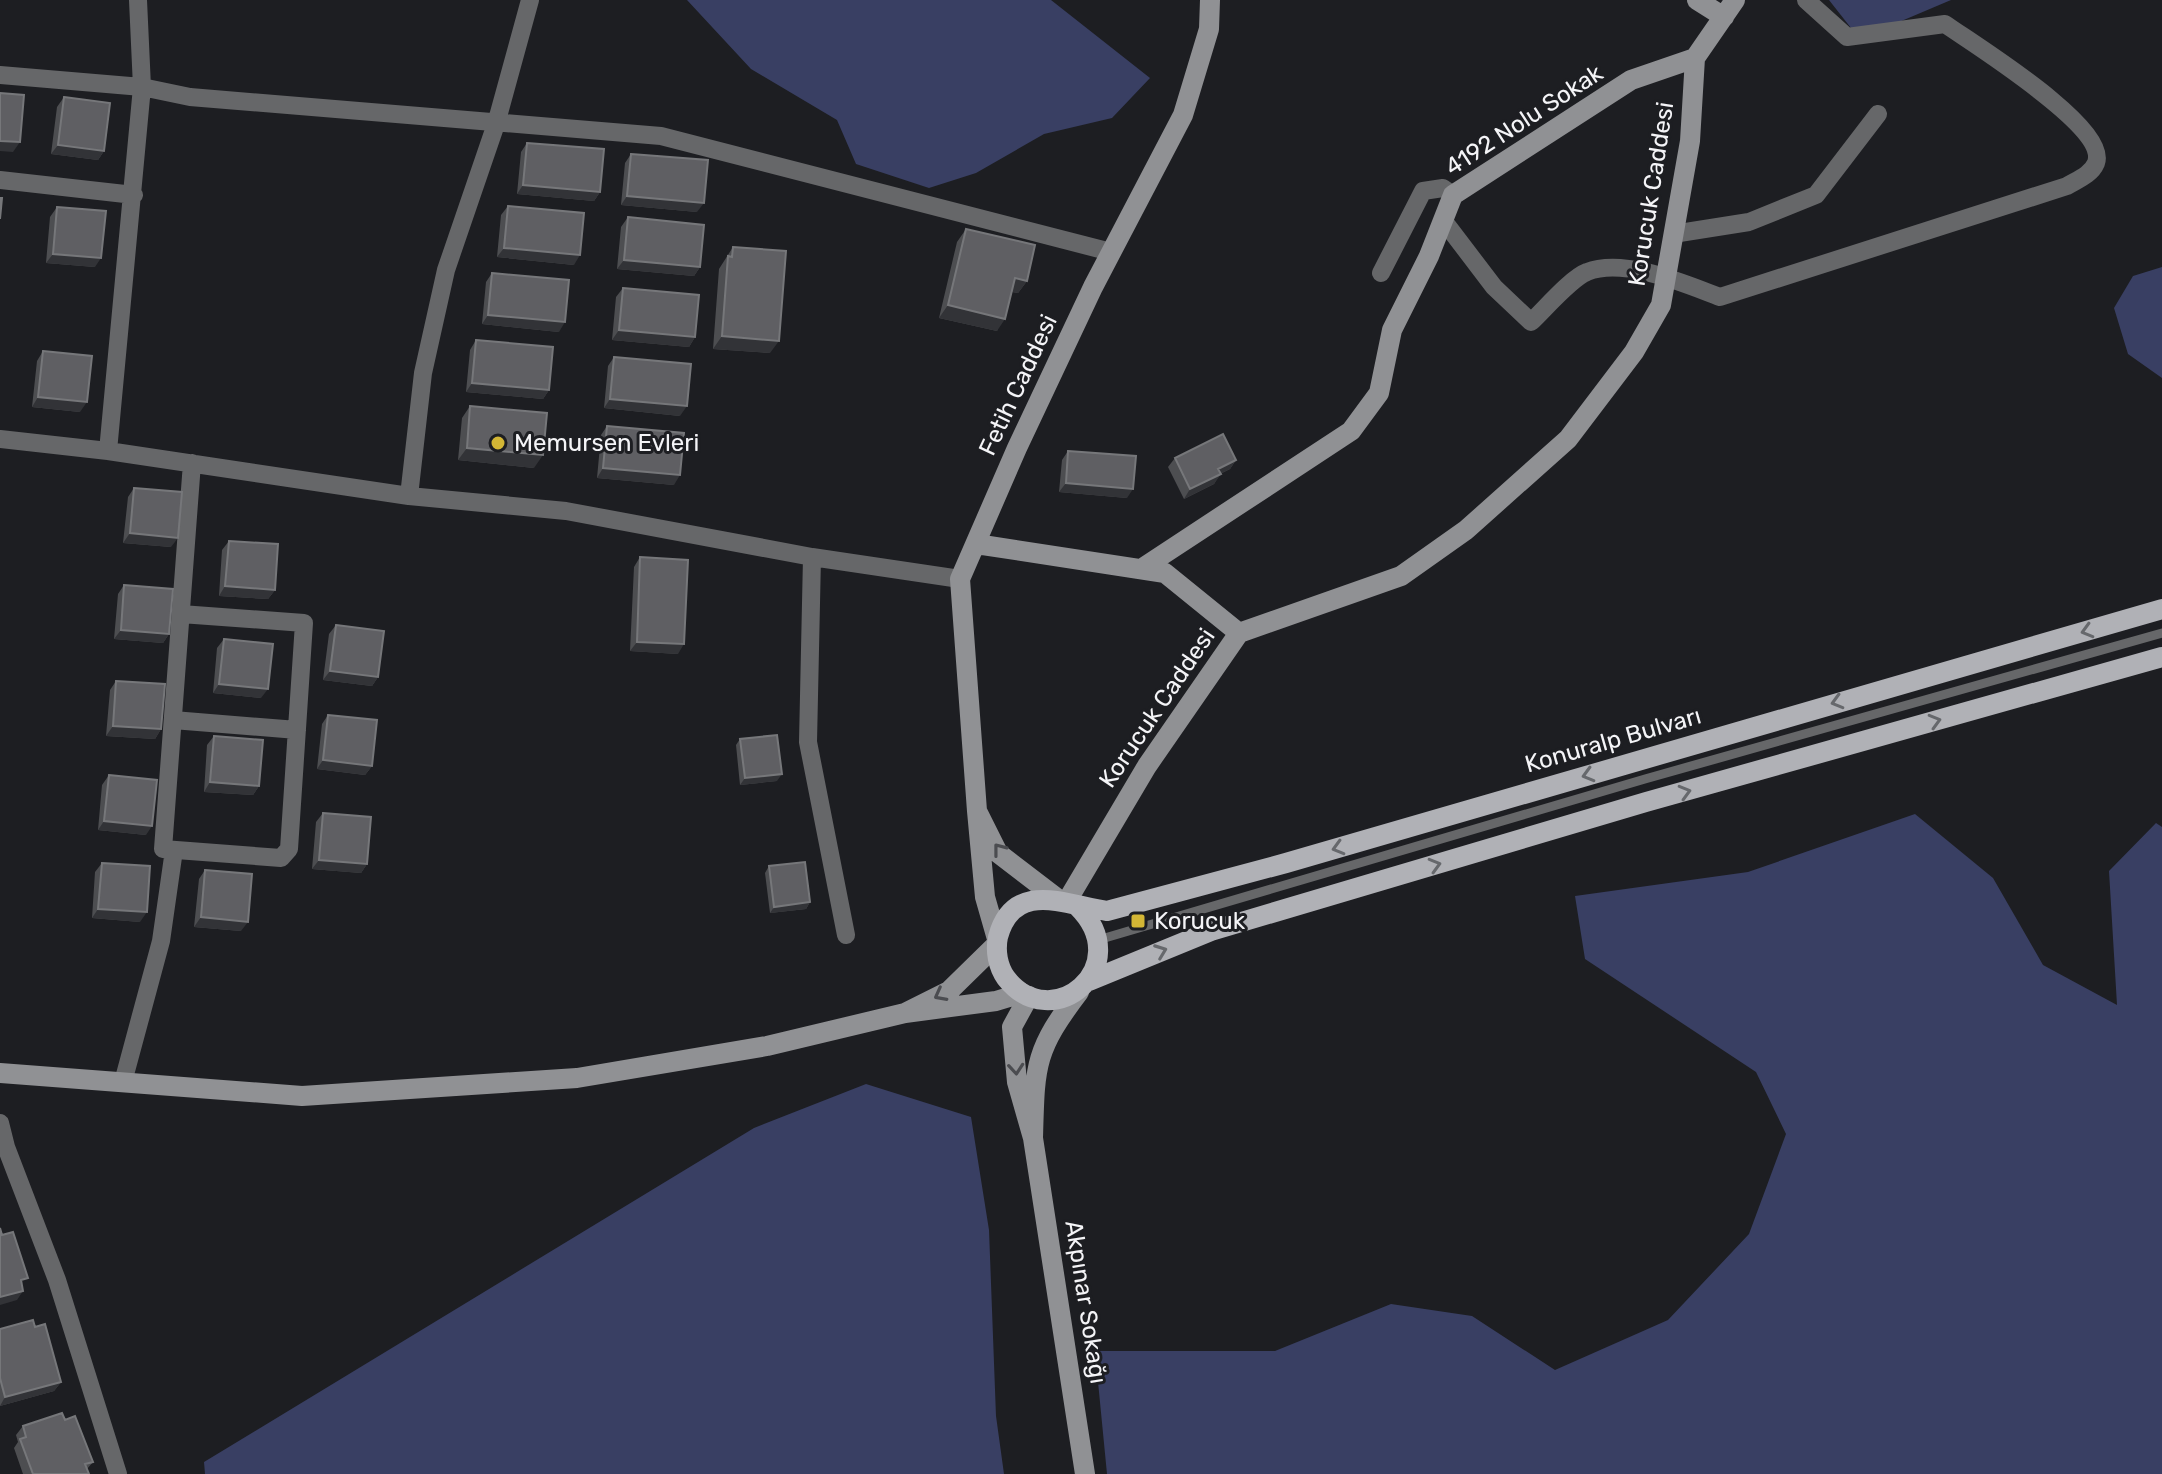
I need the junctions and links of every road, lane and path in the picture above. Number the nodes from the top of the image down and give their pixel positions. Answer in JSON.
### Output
{"nodes":[{"id":1,"x":138,"y":0,"type":"edge"},
{"id":2,"x":530,"y":0,"type":"edge"},
{"id":3,"x":1210,"y":0,"type":"edge"},
{"id":4,"x":1697,"y":0,"type":"edge"},
{"id":5,"x":1806,"y":0,"type":"edge"},
{"id":6,"x":1730,"y":8,"type":"edge"},
{"id":7,"x":1695,"y":58,"type":"junction"},
{"id":8,"x":0,"y":75,"type":"edge"},
{"id":9,"x":142,"y":87,"type":"junction"},
{"id":10,"x":1878,"y":114,"type":"dead end"},
{"id":11,"x":496,"y":124,"type":"junction"},
{"id":12,"x":0,"y":180,"type":"edge"},
{"id":13,"x":134,"y":195,"type":"junction"},
{"id":14,"x":1453,"y":195,"type":"junction"},
{"id":15,"x":1443,"y":220,"type":"junction"},
{"id":16,"x":1673,"y":234,"type":"junction"},
{"id":17,"x":1111,"y":252,"type":"junction"},
{"id":18,"x":1381,"y":273,"type":"dead end"},
{"id":19,"x":1666,"y":278,"type":"junction"},
{"id":20,"x":0,"y":439,"type":"edge"},
{"id":21,"x":108,"y":451,"type":"junction"},
{"id":22,"x":192,"y":463,"type":"junction"},
{"id":23,"x":409,"y":496,"type":"junction"},
{"id":24,"x":976,"y":544,"type":"junction"},
{"id":25,"x":812,"y":557,"type":"junction"},
{"id":26,"x":1141,"y":569,"type":"junction"},
{"id":27,"x":960,"y":579,"type":"junction"},
{"id":28,"x":2162,"y":609,"type":"edge"},
{"id":29,"x":181,"y":614,"type":"junction"},
{"id":30,"x":1239,"y":633,"type":"junction"},
{"id":31,"x":2162,"y":633,"type":"edge"},
{"id":32,"x":2162,"y":657,"type":"edge"},
{"id":33,"x":173,"y":720,"type":"junction"},
{"id":34,"x":297,"y":730,"type":"junction"},
{"id":35,"x":977,"y":811,"type":"junction"},
{"id":36,"x":174,"y":850,"type":"junction"},
{"id":37,"x":1068,"y":903,"type":"junction"},
{"id":38,"x":846,"y":935,"type":"dead end"},
{"id":39,"x":1098,"y":940,"type":"junction"},
{"id":40,"x":997,"y":941,"type":"junction"},
{"id":41,"x":1084,"y":986,"type":"junction"},
{"id":42,"x":1026,"y":994,"type":"junction"},
{"id":43,"x":905,"y":1013,"type":"junction"},
{"id":44,"x":0,"y":1073,"type":"edge"},
{"id":45,"x":123,"y":1082,"type":"junction"},
{"id":46,"x":0,"y":1123,"type":"edge"},
{"id":47,"x":1033,"y":1138,"type":"junction"},
{"id":48,"x":118,"y":1474,"type":"edge"},
{"id":49,"x":1085,"y":1474,"type":"edge"}],
"edges":[{"from":1,"to":9,"type":"street"},
{"from":2,"to":11,"type":"street"},
{"from":3,"to":17,"type":"street","name":"Fetih Caddesi"},
{"from":4,"to":6,"type":"street"},
{"from":5,"to":19,"type":"street"},
{"from":6,"to":7,"type":"street"},
{"from":7,"to":14,"type":"street","name":"4192 Nolu Sokak"},
{"from":7,"to":16,"type":"street","name":"Korucuk Caddesi"},
{"from":8,"to":9,"type":"street"},
{"from":9,"to":11,"type":"street"},
{"from":9,"to":13,"type":"street"},
{"from":10,"to":16,"type":"street"},
{"from":11,"to":17,"type":"street"},
{"from":11,"to":23,"type":"street"},
{"from":12,"to":13,"type":"street"},
{"from":13,"to":21,"type":"street"},
{"from":14,"to":15,"type":"street","name":"4192 Nolu Sokak"},
{"from":14,"to":18,"type":"street"},
{"from":15,"to":19,"type":"street"},
{"from":15,"to":26,"type":"street","name":"4192 Nolu Sokak"},
{"from":16,"to":19,"type":"street","name":"Korucuk Caddesi"},
{"from":17,"to":24,"type":"street","name":"Fetih Caddesi"},
{"from":19,"to":30,"type":"street","name":"Korucuk Caddesi"},
{"from":20,"to":21,"type":"street"},
{"from":21,"to":22,"type":"street"},
{"from":22,"to":23,"type":"street"},
{"from":22,"to":29,"type":"street"},
{"from":23,"to":25,"type":"street"},
{"from":24,"to":26,"type":"street"},
{"from":24,"to":27,"type":"street","name":"Fetih Caddesi"},
{"from":25,"to":27,"type":"street"},
{"from":25,"to":38,"type":"street"},
{"from":26,"to":30,"type":"street"},
{"from":27,"to":35,"type":"street"},
{"from":28,"to":37,"type":"main road","name":"Konuralp Bulvarı","one_way":true},
{"from":29,"to":33,"type":"street"},
{"from":29,"to":34,"type":"street"},
{"from":30,"to":37,"type":"street","name":"Korucuk Caddesi"},
{"from":31,"to":39,"type":"lane"},
{"from":41,"to":32,"type":"main road","one_way":true},
{"from":33,"to":34,"type":"street"},
{"from":33,"to":36,"type":"street"},
{"from":34,"to":36,"type":"street"},
{"from":37,"to":35,"type":"street","one_way":true},
{"from":35,"to":40,"type":"street"},
{"from":36,"to":45,"type":"street"},
{"from":37,"to":39,"type":"main road"},
{"from":37,"to":40,"type":"main road"},
{"from":39,"to":41,"type":"main road"},
{"from":40,"to":42,"type":"main road"},
{"from":40,"to":43,"type":"street","one_way":true},
{"from":41,"to":42,"type":"main road"},
{"from":41,"to":47,"type":"street","name":"Akpınar Sokağı"},
{"from":42,"to":43,"type":"street"},
{"from":42,"to":47,"type":"street","name":"Akpınar Sokağı","one_way":true},
{"from":43,"to":45,"type":"street"},
{"from":44,"to":45,"type":"street"},
{"from":46,"to":48,"type":"street"},
{"from":47,"to":49,"type":"street","name":"Akpınar Sokağı"}]}
